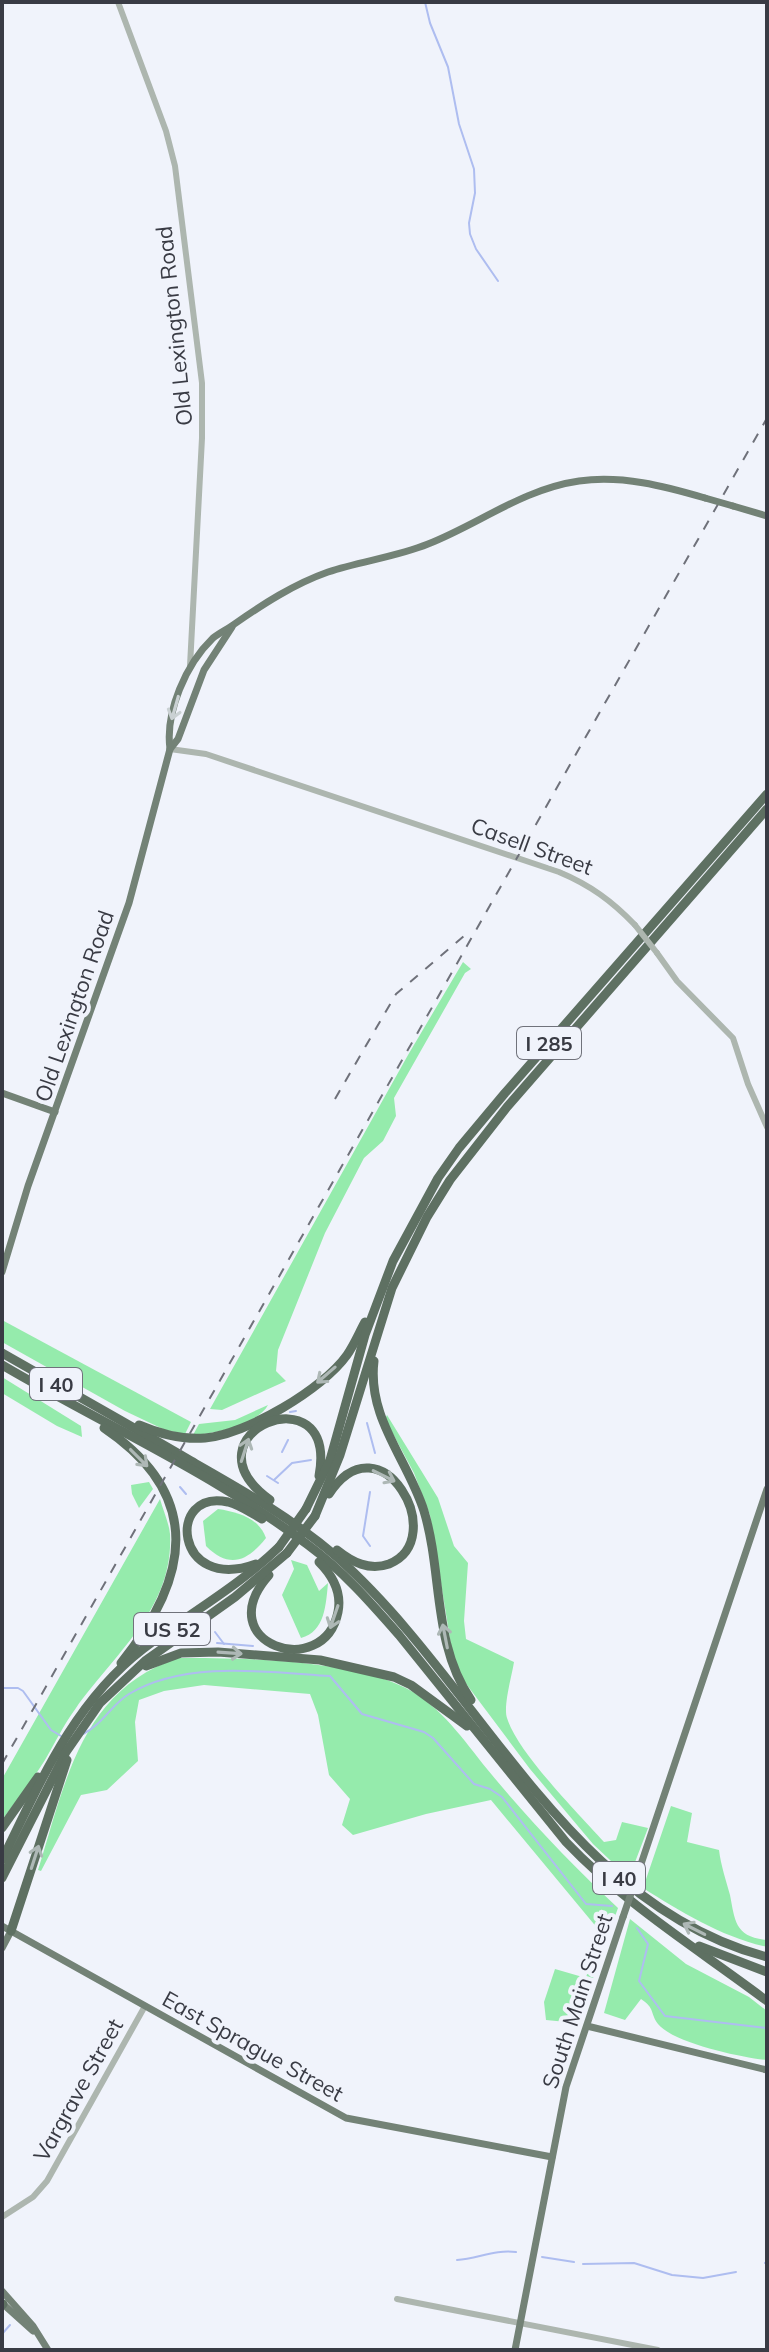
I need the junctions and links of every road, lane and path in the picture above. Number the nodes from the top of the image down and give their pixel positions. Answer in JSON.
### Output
{"nodes":[{"id":1,"x":118,"y":2,"type":"edge"},
{"id":2,"x":767,"y":516,"type":"edge"},
{"id":3,"x":233,"y":625,"type":"junction"},
{"id":4,"x":190,"y":670,"type":"junction"},
{"id":5,"x":189,"y":707,"type":"junction"},
{"id":6,"x":170,"y":749,"type":"junction"},
{"id":7,"x":767,"y":794,"type":"edge"},
{"id":8,"x":767,"y":809,"type":"edge"},
{"id":9,"x":2,"y":1093,"type":"edge"},
{"id":10,"x":55,"y":1112,"type":"junction"},
{"id":11,"x":767,"y":1127,"type":"edge"},
{"id":12,"x":393,"y":1261,"type":"junction"},
{"id":13,"x":2,"y":1272,"type":"edge"},
{"id":14,"x":384,"y":1316,"type":"junction"},
{"id":15,"x":2,"y":1353,"type":"edge"},
{"id":16,"x":2,"y":1365,"type":"edge"},
{"id":17,"x":54,"y":1395,"type":"junction"},
{"id":18,"x":111,"y":1415,"type":"junction"},
{"id":19,"x":767,"y":1489,"type":"edge"},
{"id":20,"x":314,"y":1507,"type":"junction"},
{"id":21,"x":277,"y":1517,"type":"junction"},
{"id":22,"x":313,"y":1543,"type":"junction"},
{"id":23,"x":283,"y":1550,"type":"junction"},
{"id":24,"x":263,"y":1563,"type":"junction"},
{"id":25,"x":129,"y":1675,"type":"junction"},
{"id":26,"x":89,"y":1703,"type":"junction"},
{"id":27,"x":477,"y":1732,"type":"junction"},
{"id":28,"x":68,"y":1752,"type":"junction"},
{"id":29,"x":506,"y":1753,"type":"junction"},
{"id":30,"x":54,"y":1755,"type":"junction"},
{"id":31,"x":2,"y":1828,"type":"edge"},
{"id":32,"x":2,"y":1860,"type":"edge"},
{"id":33,"x":2,"y":1878,"type":"edge"},
{"id":34,"x":7,"y":1929,"type":"edge"},
{"id":35,"x":671,"y":1931,"type":"junction"},
{"id":36,"x":2,"y":1948,"type":"edge"},
{"id":37,"x":767,"y":1957,"type":"edge"},
{"id":38,"x":767,"y":1972,"type":"edge"},
{"id":39,"x":767,"y":2001,"type":"edge"},
{"id":40,"x":145,"y":2006,"type":"junction"},
{"id":41,"x":587,"y":2026,"type":"junction"},
{"id":42,"x":767,"y":2070,"type":"edge"},
{"id":43,"x":552,"y":2157,"type":"junction"},
{"id":44,"x":2,"y":2217,"type":"edge"},
{"id":45,"x":397,"y":2299,"type":"dead end"},
{"id":46,"x":3,"y":2300,"type":"edge"},
{"id":47,"x":521,"y":2324,"type":"junction"},
{"id":48,"x":48,"y":2350,"type":"edge"},
{"id":49,"x":515,"y":2350,"type":"edge"},
{"id":50,"x":658,"y":2350,"type":"edge"}],
"edges":[{"from":1,"to":4,"type":"street","name":"Old Lexington Road"},
{"from":2,"to":3,"type":"main road","bridge":true},
{"from":3,"to":4,"type":"main road"},
{"from":3,"to":5,"type":"main road","name":"Old Lexington Road"},
{"from":4,"to":5,"type":"main road"},
{"from":4,"to":6,"type":"main road","name":"Old Lexington Road","one_way":true},
{"from":5,"to":6,"type":"main road","name":"Old Lexington Road"},
{"from":6,"to":10,"type":"main road","name":"Old Lexington Road"},
{"from":6,"to":11,"type":"street","name":"Casell Street","bridge":true},
{"from":7,"to":12,"type":"highway","number":"I 285"},
{"from":8,"to":14,"type":"highway","number":"I 285"},
{"from":9,"to":10,"type":"main road"},
{"from":10,"to":13,"type":"main road","name":"Old Lexington Road"},
{"from":12,"to":18,"type":"highway","one_way":true},
{"from":12,"to":20,"type":"highway","number":"I 285"},
{"from":14,"to":20,"type":"highway","number":"I 285"},
{"from":29,"to":14,"type":"highway","one_way":true},
{"from":15,"to":18,"type":"highway","number":"I 40"},
{"from":16,"to":17,"type":"highway","number":"I 40"},
{"from":17,"to":21,"type":"highway","number":"I 40"},
{"from":17,"to":26,"type":"highway","one_way":true},
{"from":18,"to":21,"type":"highway","number":"I 40"},
{"from":19,"to":41,"type":"main road","name":"South Main Street","bridge":true},
{"from":21,"to":20,"type":"highway","one_way":true},
{"from":20,"to":22,"type":"highway","one_way":true},
{"from":20,"to":23,"type":"highway","number":"I 285","bridge":true},
{"from":21,"to":22,"type":"highway","number":"I 40"},
{"from":21,"to":24,"type":"highway"},
{"from":22,"to":23,"type":"highway","one_way":true},
{"from":22,"to":27,"type":"highway","number":"I 40"},
{"from":22,"to":29,"type":"highway","number":"I 40"},
{"from":23,"to":24,"type":"highway","number":"I 285"},
{"from":23,"to":25,"type":"highway","number":"US 52"},
{"from":24,"to":26,"type":"highway","number":"US 52"},
{"from":25,"to":27,"type":"highway","one_way":true},
{"from":25,"to":28,"type":"highway","number":"US 52"},
{"from":26,"to":30,"type":"highway","number":"US 52"},
{"from":27,"to":35,"type":"highway","number":"I 40"},
{"from":28,"to":33,"type":"highway"},
{"from":34,"to":28,"type":"highway","one_way":true},
{"from":37,"to":29,"type":"highway","number":"I 40","one_way":true},
{"from":30,"to":31,"type":"highway"},
{"from":30,"to":32,"type":"highway","number":"US 52"},
{"from":34,"to":36,"type":"main road"},
{"from":34,"to":40,"type":"main road","name":"East Sprague Street"},
{"from":35,"to":38,"type":"highway","number":"I 40"},
{"from":35,"to":39,"type":"highway"},
{"from":40,"to":43,"type":"main road","name":"East Sprague Street"},
{"from":40,"to":44,"type":"street","name":"Vargrave Street"},
{"from":41,"to":42,"type":"main road"},
{"from":41,"to":43,"type":"main road","name":"South Main Street"},
{"from":43,"to":47,"type":"main road","name":"South Main Street"},
{"from":45,"to":47,"type":"street"},
{"from":46,"to":48,"type":"main road"},
{"from":47,"to":49,"type":"main road","name":"South Main Street"},
{"from":47,"to":50,"type":"street"}]}
